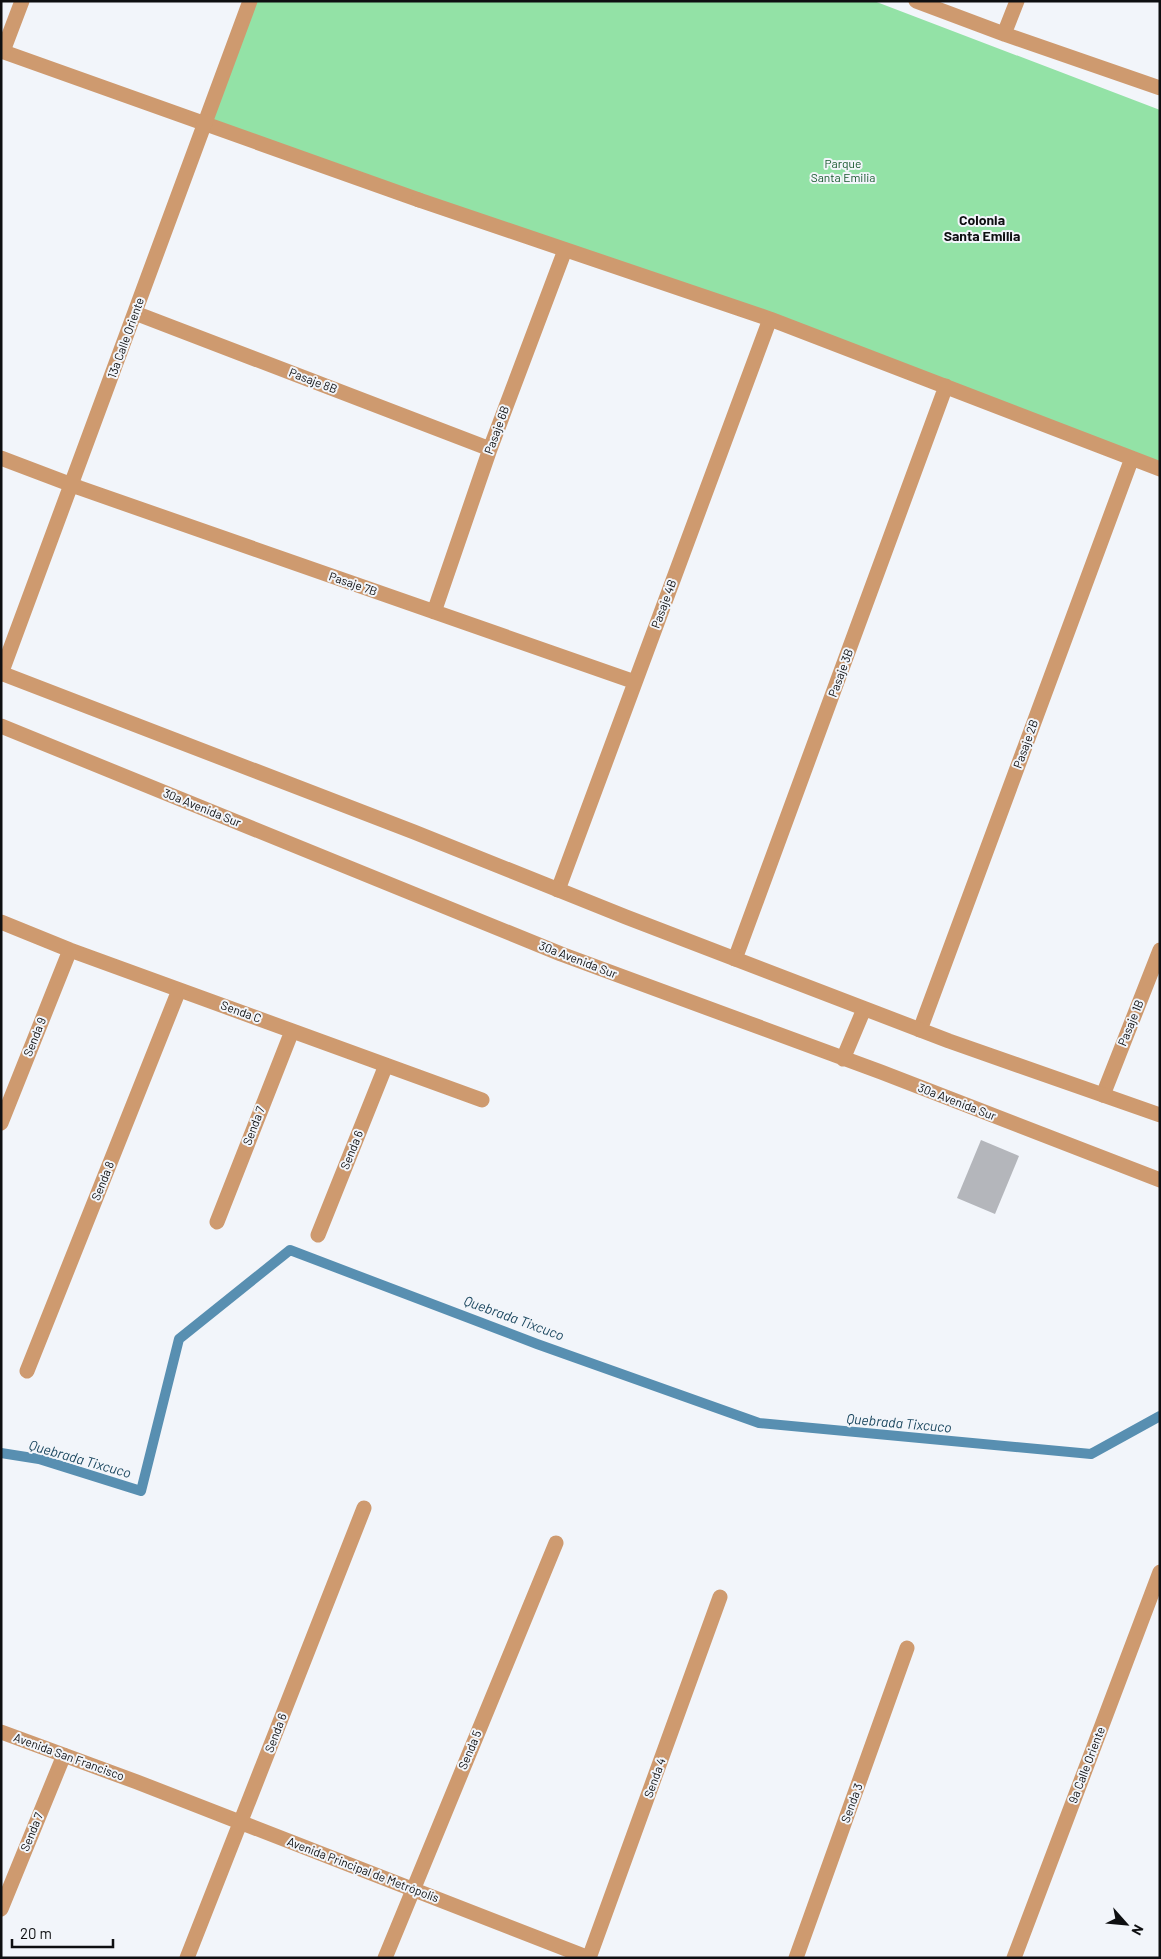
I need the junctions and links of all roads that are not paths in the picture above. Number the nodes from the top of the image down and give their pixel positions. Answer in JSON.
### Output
{"nodes":[{"id":1,"x":22,"y":1,"type":"edge"},
{"id":2,"x":250,"y":1,"type":"edge"},
{"id":3,"x":916,"y":1,"type":"edge"},
{"id":4,"x":1018,"y":1,"type":"edge"},
{"id":5,"x":1004,"y":34,"type":"junction"},
{"id":6,"x":2,"y":51,"type":"edge"},
{"id":7,"x":1160,"y":88,"type":"edge"},
{"id":8,"x":204,"y":122,"type":"junction"},
{"id":9,"x":565,"y":250,"type":"junction"},
{"id":10,"x":135,"y":313,"type":"junction"},
{"id":11,"x":770,"y":319,"type":"junction"},
{"id":12,"x":946,"y":386,"type":"junction"},
{"id":13,"x":490,"y":449,"type":"junction"},
{"id":14,"x":1,"y":458,"type":"edge"},
{"id":15,"x":1132,"y":458,"type":"junction"},
{"id":16,"x":1160,"y":469,"type":"edge"},
{"id":17,"x":72,"y":485,"type":"junction"},
{"id":18,"x":434,"y":612,"type":"junction"},
{"id":19,"x":1,"y":673,"type":"edge"},
{"id":20,"x":635,"y":682,"type":"junction"},
{"id":21,"x":1,"y":726,"type":"edge"},
{"id":22,"x":558,"y":890,"type":"junction"},
{"id":23,"x":1,"y":922,"type":"edge"},
{"id":24,"x":70,"y":950,"type":"junction"},
{"id":25,"x":1160,"y":950,"type":"edge"},
{"id":26,"x":735,"y":960,"type":"junction"},
{"id":27,"x":180,"y":990,"type":"junction"},
{"id":28,"x":864,"y":1008,"type":"junction"},
{"id":29,"x":292,"y":1030,"type":"junction"},
{"id":30,"x":920,"y":1030,"type":"junction"},
{"id":31,"x":843,"y":1059,"type":"junction"},
{"id":32,"x":386,"y":1064,"type":"junction"},
{"id":33,"x":1103,"y":1095,"type":"junction"},
{"id":34,"x":482,"y":1100,"type":"dead end"},
{"id":35,"x":1160,"y":1115,"type":"edge"},
{"id":36,"x":1,"y":1123,"type":"edge"},
{"id":37,"x":1160,"y":1180,"type":"edge"},
{"id":38,"x":217,"y":1222,"type":"dead end"},
{"id":39,"x":318,"y":1235,"type":"dead end"},
{"id":40,"x":27,"y":1371,"type":"dead end"},
{"id":41,"x":364,"y":1508,"type":"dead end"},
{"id":42,"x":556,"y":1543,"type":"dead end"},
{"id":43,"x":1160,"y":1572,"type":"edge"},
{"id":44,"x":720,"y":1597,"type":"dead end"},
{"id":45,"x":907,"y":1648,"type":"dead end"},
{"id":46,"x":1,"y":1732,"type":"edge"},
{"id":47,"x":64,"y":1755,"type":"junction"},
{"id":48,"x":137,"y":1782,"type":"joint"},
{"id":49,"x":242,"y":1823,"type":"junction"},
{"id":50,"x":412,"y":1889,"type":"junction"},
{"id":51,"x":1,"y":1909,"type":"edge"},
{"id":52,"x":188,"y":1958,"type":"edge"},
{"id":53,"x":385,"y":1958,"type":"edge"},
{"id":54,"x":589,"y":1958,"type":"edge"},
{"id":55,"x":796,"y":1958,"type":"edge"},
{"id":56,"x":1014,"y":1958,"type":"edge"}],
"edges":[{"from":1,"to":6,"type":"street"},
{"from":2,"to":8,"type":"street","name":"13a Calle Oriente"},
{"from":3,"to":5,"type":"street"},
{"from":4,"to":5,"type":"street"},
{"from":5,"to":7,"type":"street"},
{"from":6,"to":8,"type":"street"},
{"from":8,"to":9,"type":"street"},
{"from":8,"to":10,"type":"street","name":"13a Calle Oriente"},
{"from":9,"to":11,"type":"street"},
{"from":9,"to":13,"type":"street","name":"Pasaje 6B"},
{"from":10,"to":13,"type":"street","name":"Pasaje 8B"},
{"from":10,"to":17,"type":"street","name":"13a Calle Oriente"},
{"from":11,"to":12,"type":"street"},
{"from":11,"to":20,"type":"street","name":"Pasaje 4B"},
{"from":12,"to":15,"type":"street"},
{"from":12,"to":26,"type":"street","name":"Pasaje 3B"},
{"from":13,"to":18,"type":"street","name":"Pasaje 6B"},
{"from":14,"to":17,"type":"street","name":"Pasaje 7B"},
{"from":15,"to":16,"type":"street"},
{"from":15,"to":30,"type":"street","name":"Pasaje 2B"},
{"from":17,"to":18,"type":"street","name":"Pasaje 7B"},
{"from":17,"to":19,"type":"street","name":"13a Calle Oriente"},
{"from":18,"to":20,"type":"street","name":"Pasaje 7B"},
{"from":19,"to":22,"type":"street"},
{"from":20,"to":22,"type":"street","name":"Pasaje 4B"},
{"from":21,"to":31,"type":"street","name":"30a Avenida Sur"},
{"from":22,"to":26,"type":"street"},
{"from":23,"to":24,"type":"street","name":"Senda C"},
{"from":24,"to":27,"type":"street","name":"Senda C"},
{"from":24,"to":36,"type":"street","name":"Senda 9"},
{"from":25,"to":33,"type":"street","name":"Pasaje 1B"},
{"from":26,"to":28,"type":"street"},
{"from":27,"to":29,"type":"street","name":"Senda C"},
{"from":27,"to":40,"type":"street","name":"Senda 8"},
{"from":28,"to":30,"type":"street"},
{"from":28,"to":31,"type":"street"},
{"from":29,"to":32,"type":"street","name":"Senda C"},
{"from":29,"to":38,"type":"street","name":"Senda 7"},
{"from":30,"to":33,"type":"street"},
{"from":31,"to":37,"type":"street","name":"30a Avenida Sur"},
{"from":32,"to":34,"type":"street","name":"Senda C"},
{"from":32,"to":39,"type":"street","name":"Senda 6"},
{"from":33,"to":35,"type":"street"},
{"from":41,"to":49,"type":"street","name":"Senda 6"},
{"from":42,"to":50,"type":"street","name":"Senda 5"},
{"from":43,"to":56,"type":"street","name":"9a Calle Oriente"},
{"from":44,"to":54,"type":"street","name":"Senda 4"},
{"from":45,"to":55,"type":"street","name":"Senda 3"},
{"from":46,"to":47,"type":"street","name":"Avenida San Francisco"},
{"from":47,"to":48,"type":"street","name":"Avenida San Francisco"},
{"from":47,"to":51,"type":"street","name":"Senda 7"},
{"from":48,"to":49,"type":"street","name":"Avenida Principal de Metrópolis"},
{"from":49,"to":50,"type":"street","name":"Avenida Principal de Metrópolis"},
{"from":49,"to":52,"type":"street","name":"Senda 6"},
{"from":50,"to":53,"type":"street","name":"Senda 5"},
{"from":50,"to":54,"type":"street","name":"Avenida Principal de Metrópolis"}]}
